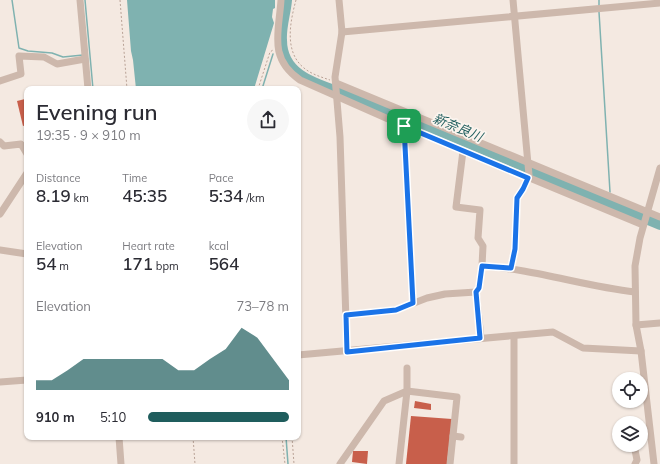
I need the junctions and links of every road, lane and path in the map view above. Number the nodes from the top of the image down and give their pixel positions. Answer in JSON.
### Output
{"nodes":[{"id":1,"x":80,"y":0,"type":"edge"},
{"id":2,"x":120,"y":0,"type":"edge"},
{"id":3,"x":281,"y":0,"type":"edge"},
{"id":4,"x":296,"y":0,"type":"edge"},
{"id":5,"x":339,"y":0,"type":"edge"},
{"id":6,"x":513,"y":0,"type":"edge"},
{"id":7,"x":660,"y":3,"type":"edge"},
{"id":8,"x":514,"y":16,"type":"junction"},
{"id":9,"x":342,"y":32,"type":"junction"},
{"id":10,"x":277,"y":45,"type":"junction"},
{"id":11,"x":85,"y":59,"type":"junction"},
{"id":12,"x":0,"y":81,"type":"edge"},
{"id":13,"x":336,"y":84,"type":"junction"},
{"id":14,"x":88,"y":86,"type":"edge"},
{"id":15,"x":127,"y":86,"type":"edge"},
{"id":16,"x":259,"y":86,"type":"edge"},
{"id":17,"x":337,"y":96,"type":"junction"},
{"id":18,"x":404,"y":126,"type":"junction"},
{"id":19,"x":0,"y":142,"type":"edge"},
{"id":20,"x":24,"y":149,"type":"edge"},
{"id":21,"x":463,"y":151,"type":"junction"},
{"id":22,"x":528,"y":163,"type":"junction"},
{"id":23,"x":660,"y":168,"type":"edge"},
{"id":24,"x":528,"y":176,"type":"junction"},
{"id":25,"x":24,"y":178,"type":"edge"},
{"id":26,"x":647,"y":213,"type":"junction"},
{"id":27,"x":0,"y":214,"type":"edge"},
{"id":28,"x":660,"y":217,"type":"edge"},
{"id":29,"x":644,"y":224,"type":"junction"},
{"id":30,"x":0,"y":250,"type":"edge"},
{"id":31,"x":24,"y":254,"type":"edge"},
{"id":32,"x":482,"y":266,"type":"junction"},
{"id":33,"x":511,"y":268,"type":"junction"},
{"id":34,"x":476,"y":292,"type":"junction"},
{"id":35,"x":635,"y":292,"type":"junction"},
{"id":36,"x":413,"y":303,"type":"junction"},
{"id":37,"x":346,"y":315,"type":"junction"},
{"id":38,"x":660,"y":323,"type":"edge"},
{"id":39,"x":636,"y":325,"type":"junction"},
{"id":40,"x":514,"y":336,"type":"junction"},
{"id":41,"x":480,"y":338,"type":"junction"},
{"id":42,"x":641,"y":351,"type":"junction"},
{"id":43,"x":347,"y":352,"type":"junction"},
{"id":44,"x":301,"y":355,"type":"edge"},
{"id":45,"x":407,"y":368,"type":"dead end"},
{"id":46,"x":24,"y":380,"type":"edge"},
{"id":47,"x":0,"y":382,"type":"edge"},
{"id":48,"x":407,"y":391,"type":"junction"},
{"id":49,"x":457,"y":397,"type":"junction"},
{"id":50,"x":466,"y":398,"type":"dead end"},
{"id":51,"x":650,"y":430,"type":"joint"},
{"id":52,"x":453,"y":436,"type":"junction"},
{"id":53,"x":462,"y":437,"type":"dead end"},
{"id":54,"x":119,"y":440,"type":"edge"},
{"id":55,"x":192,"y":440,"type":"edge"},
{"id":56,"x":282,"y":440,"type":"edge"},
{"id":57,"x":292,"y":440,"type":"edge"},
{"id":58,"x":635,"y":452,"type":"edge"},
{"id":59,"x":121,"y":464,"type":"edge"},
{"id":60,"x":195,"y":464,"type":"edge"},
{"id":61,"x":285,"y":464,"type":"edge"},
{"id":62,"x":294,"y":464,"type":"edge"},
{"id":63,"x":340,"y":464,"type":"edge"},
{"id":64,"x":399,"y":464,"type":"edge"},
{"id":65,"x":450,"y":464,"type":"edge"},
{"id":66,"x":514,"y":464,"type":"edge"},
{"id":67,"x":635,"y":464,"type":"edge"},
{"id":68,"x":654,"y":464,"type":"edge"}],
"edges":[{"from":1,"to":11,"type":"street"},
{"from":2,"to":15,"type":"path"},
{"from":3,"to":10,"type":"street"},
{"from":4,"to":13,"type":"path"},
{"from":5,"to":9,"type":"street"},
{"from":6,"to":8,"type":"street"},
{"from":7,"to":8,"type":"street"},
{"from":8,"to":9,"type":"street"},
{"from":8,"to":22,"type":"street"},
{"from":9,"to":13,"type":"street"},
{"from":10,"to":16,"type":"path"},
{"from":10,"to":17,"type":"street"},
{"from":11,"to":12,"type":"street"},
{"from":11,"to":14,"type":"street"},
{"from":13,"to":17,"type":"street"},
{"from":13,"to":22,"type":"street"},
{"from":17,"to":18,"type":"street"},
{"from":17,"to":37,"type":"street"},
{"from":18,"to":21,"type":"street"},
{"from":18,"to":36,"type":"path"},
{"from":19,"to":20,"type":"street"},
{"from":21,"to":24,"type":"street"},
{"from":21,"to":32,"type":"street"},
{"from":22,"to":24,"type":"street"},
{"from":22,"to":26,"type":"street"},
{"from":23,"to":26,"type":"street"},
{"from":24,"to":29,"type":"street"},
{"from":24,"to":33,"type":"street"},
{"from":25,"to":27,"type":"street"},
{"from":26,"to":28,"type":"street"},
{"from":26,"to":29,"type":"street"},
{"from":29,"to":35,"type":"street"},
{"from":30,"to":31,"type":"street"},
{"from":32,"to":33,"type":"street"},
{"from":32,"to":34,"type":"street"},
{"from":33,"to":35,"type":"street"},
{"from":34,"to":36,"type":"street"},
{"from":34,"to":41,"type":"street"},
{"from":35,"to":39,"type":"street"},
{"from":36,"to":37,"type":"street"},
{"from":37,"to":43,"type":"street"},
{"from":38,"to":39,"type":"street"},
{"from":39,"to":42,"type":"street"},
{"from":40,"to":41,"type":"street"},
{"from":40,"to":42,"type":"street"},
{"from":40,"to":66,"type":"street"},
{"from":41,"to":43,"type":"street"},
{"from":42,"to":51,"type":"street"},
{"from":43,"to":44,"type":"street"},
{"from":45,"to":48,"type":"street"},
{"from":46,"to":47,"type":"street"},
{"from":48,"to":49,"type":"street"},
{"from":48,"to":63,"type":"street"},
{"from":48,"to":64,"type":"street"},
{"from":49,"to":50,"type":"street"},
{"from":49,"to":52,"type":"street"},
{"from":51,"to":68,"type":"street"},
{"from":52,"to":53,"type":"street"},
{"from":52,"to":65,"type":"street"},
{"from":54,"to":59,"type":"street"},
{"from":55,"to":60,"type":"path"},
{"from":56,"to":61,"type":"path"},
{"from":57,"to":62,"type":"path"},
{"from":58,"to":67,"type":"street"}]}
